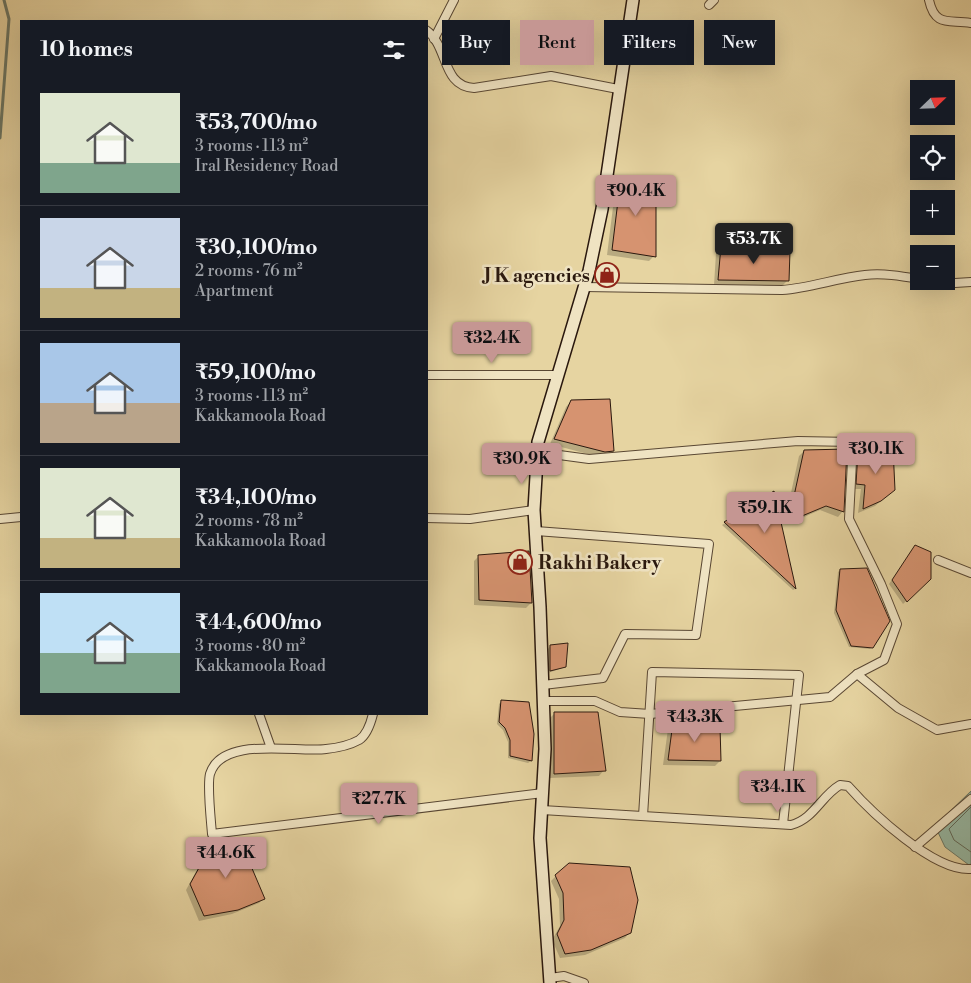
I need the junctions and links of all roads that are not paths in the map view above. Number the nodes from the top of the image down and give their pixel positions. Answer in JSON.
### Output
{"nodes":[{"id":1,"x":454,"y":0,"type":"edge"},
{"id":2,"x":633,"y":0,"type":"edge"},
{"id":3,"x":929,"y":0,"type":"edge"},
{"id":4,"x":971,"y":22,"type":"edge"},
{"id":5,"x":428,"y":32,"type":"edge"},
{"id":6,"x":434,"y":39,"type":"junction"},
{"id":7,"x":618,"y":89,"type":"junction"},
{"id":8,"x":910,"y":278,"type":"edge"},
{"id":9,"x":971,"y":282,"type":"edge"},
{"id":10,"x":955,"y":283,"type":"edge"},
{"id":11,"x":584,"y":288,"type":"junction"},
{"id":12,"x":428,"y":375,"type":"edge"},
{"id":13,"x":558,"y":375,"type":"junction"},
{"id":14,"x":538,"y":452,"type":"junction"},
{"id":15,"x":534,"y":510,"type":"junction"},
{"id":16,"x":20,"y":517,"type":"edge"},
{"id":17,"x":428,"y":518,"type":"edge"},
{"id":18,"x":0,"y":519,"type":"edge"},
{"id":19,"x":536,"y":531,"type":"junction"},
{"id":20,"x":938,"y":560,"type":"dead end"},
{"id":21,"x":971,"y":573,"type":"edge"},
{"id":22,"x":857,"y":674,"type":"junction"},
{"id":23,"x":543,"y":685,"type":"junction"},
{"id":24,"x":544,"y":701,"type":"junction"},
{"id":25,"x":796,"y":702,"type":"junction"},
{"id":26,"x":650,"y":714,"type":"junction"},
{"id":27,"x":259,"y":715,"type":"edge"},
{"id":28,"x":373,"y":715,"type":"edge"},
{"id":29,"x":971,"y":724,"type":"edge"},
{"id":30,"x":271,"y":748,"type":"junction"},
{"id":31,"x":543,"y":793,"type":"junction"},
{"id":32,"x":971,"y":799,"type":"edge"},
{"id":33,"x":542,"y":810,"type":"junction"},
{"id":34,"x":643,"y":816,"type":"junction"},
{"id":35,"x":783,"y":824,"type":"junction"},
{"id":36,"x":915,"y":847,"type":"junction"},
{"id":37,"x":971,"y":869,"type":"edge"},
{"id":38,"x":550,"y":980,"type":"edge"},
{"id":39,"x":584,"y":983,"type":"edge"}],
"edges":[{"from":1,"to":6,"type":"street"},
{"from":2,"to":7,"type":"main road"},
{"from":3,"to":4,"type":"street"},
{"from":5,"to":6,"type":"street"},
{"from":6,"to":7,"type":"street"},
{"from":7,"to":11,"type":"main road"},
{"from":8,"to":11,"type":"street"},
{"from":9,"to":10,"type":"street"},
{"from":11,"to":13,"type":"main road"},
{"from":12,"to":13,"type":"street"},
{"from":13,"to":14,"type":"main road"},
{"from":14,"to":15,"type":"main road"},
{"from":14,"to":22,"type":"street"},
{"from":15,"to":17,"type":"street"},
{"from":15,"to":19,"type":"main road"},
{"from":16,"to":18,"type":"street"},
{"from":19,"to":23,"type":"main road"},
{"from":19,"to":23,"type":"street"},
{"from":20,"to":21,"type":"street"},
{"from":22,"to":25,"type":"street"},
{"from":22,"to":29,"type":"street"},
{"from":23,"to":24,"type":"main road"},
{"from":24,"to":26,"type":"street"},
{"from":24,"to":31,"type":"main road"},
{"from":25,"to":26,"type":"street"},
{"from":25,"to":26,"type":"street"},
{"from":25,"to":35,"type":"street"},
{"from":26,"to":34,"type":"street"},
{"from":27,"to":30,"type":"street"},
{"from":28,"to":30,"type":"street"},
{"from":30,"to":31,"type":"street"},
{"from":31,"to":33,"type":"main road"},
{"from":32,"to":36,"type":"street"},
{"from":33,"to":34,"type":"street"},
{"from":33,"to":38,"type":"main road"},
{"from":34,"to":35,"type":"street"},
{"from":35,"to":36,"type":"street"},
{"from":36,"to":37,"type":"street"},
{"from":38,"to":39,"type":"street"}]}
